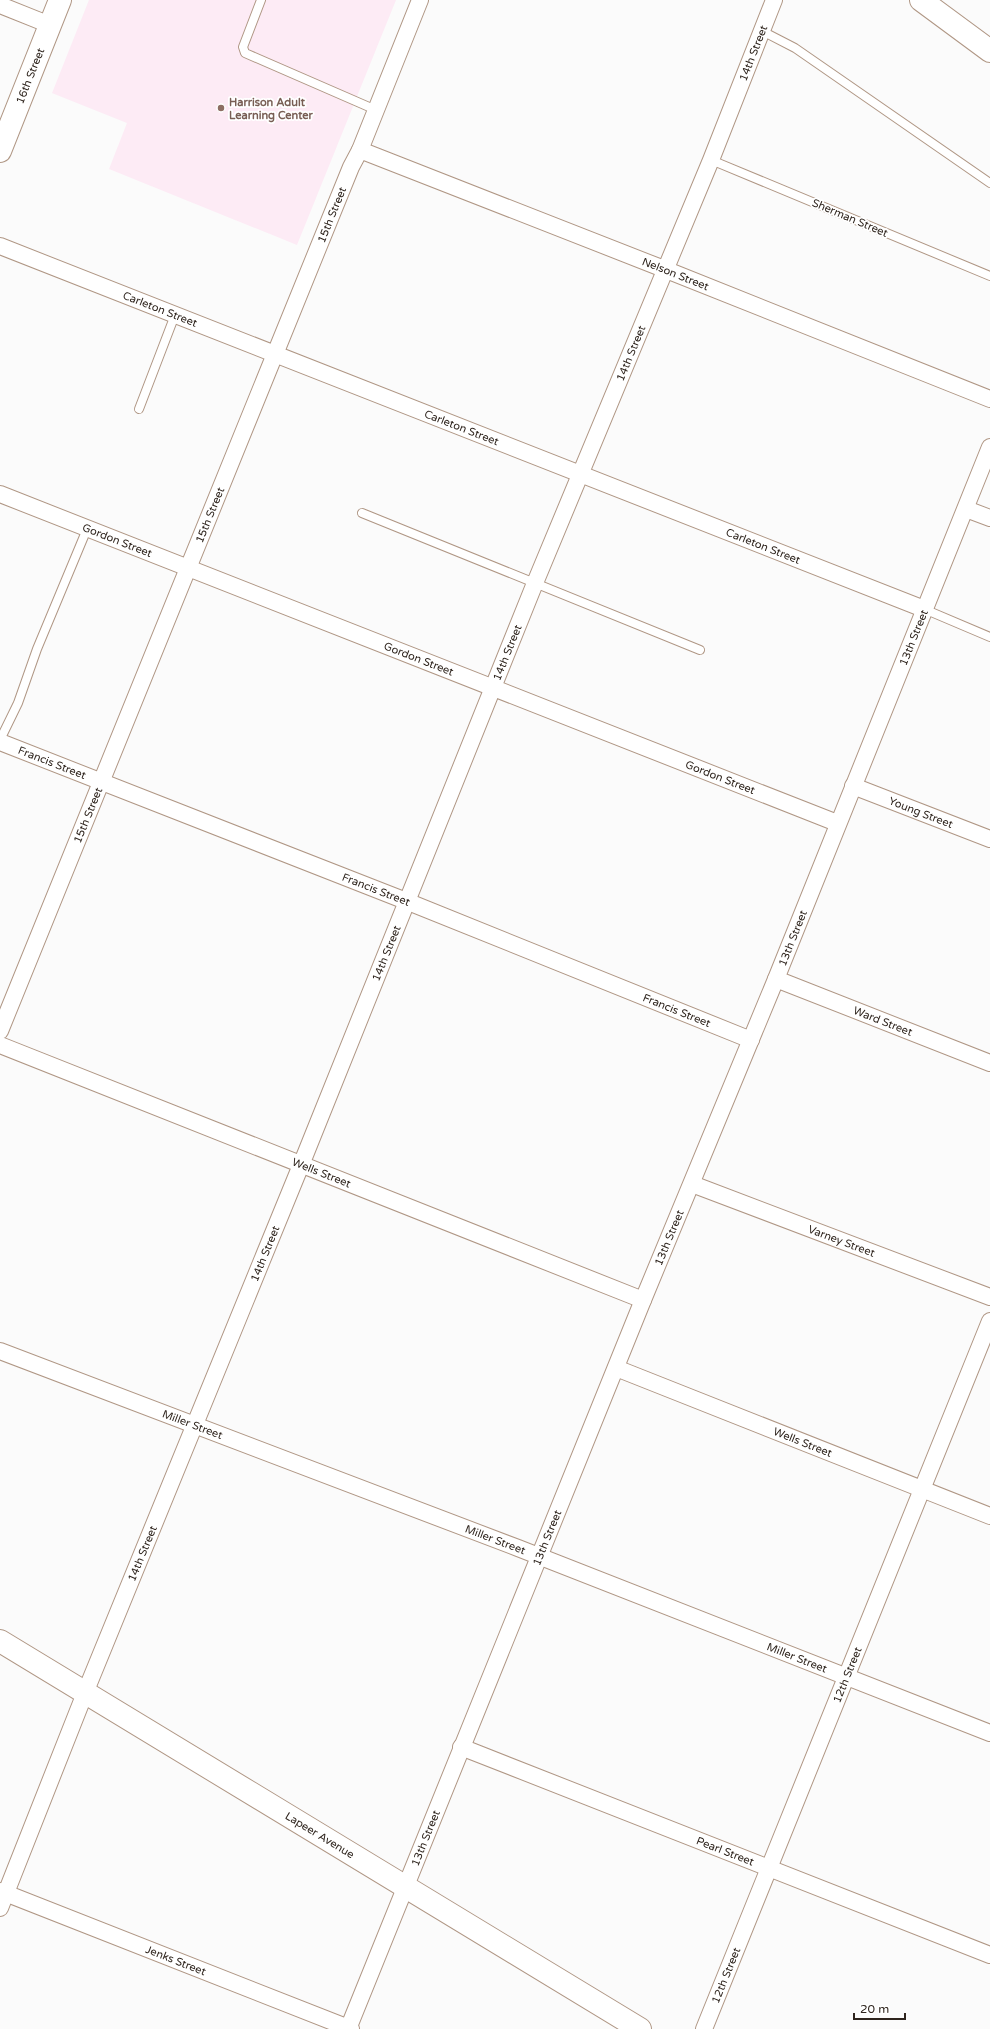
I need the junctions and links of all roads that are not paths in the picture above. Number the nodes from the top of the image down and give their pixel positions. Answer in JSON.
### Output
{"nodes":[{"id":1,"x":60,"y":0,"type":"edge"},
{"id":2,"x":261,"y":0,"type":"edge"},
{"id":3,"x":420,"y":0,"type":"edge"},
{"id":4,"x":774,"y":0,"type":"edge"},
{"id":5,"x":921,"y":0,"type":"edge"},
{"id":6,"x":0,"y":5,"type":"edge"},
{"id":7,"x":50,"y":25,"type":"junction"},
{"id":8,"x":762,"y":31,"type":"junction"},
{"id":9,"x":990,"y":51,"type":"edge"},
{"id":10,"x":376,"y":110,"type":"junction"},
{"id":11,"x":360,"y":150,"type":"junction"},
{"id":12,"x":0,"y":151,"type":"edge"},
{"id":13,"x":710,"y":160,"type":"junction"},
{"id":14,"x":990,"y":183,"type":"edge"},
{"id":15,"x":0,"y":246,"type":"edge"},
{"id":16,"x":664,"y":268,"type":"junction"},
{"id":17,"x":990,"y":276,"type":"edge"},
{"id":18,"x":175,"y":315,"type":"junction"},
{"id":19,"x":276,"y":354,"type":"junction"},
{"id":20,"x":990,"y":399,"type":"edge"},
{"id":21,"x":139,"y":409,"type":"dead end"},
{"id":22,"x":990,"y":447,"type":"edge"},
{"id":23,"x":580,"y":474,"type":"junction"},
{"id":24,"x":0,"y":494,"type":"edge"},
{"id":25,"x":966,"y":509,"type":"junction"},
{"id":26,"x":362,"y":513,"type":"dead end"},
{"id":27,"x":990,"y":518,"type":"edge"},
{"id":28,"x":87,"y":528,"type":"junction"},
{"id":29,"x":188,"y":568,"type":"junction"},
{"id":30,"x":535,"y":583,"type":"junction"},
{"id":31,"x":924,"y":609,"type":"junction"},
{"id":32,"x":990,"y":637,"type":"edge"},
{"id":33,"x":700,"y":650,"type":"dead end"},
{"id":34,"x":493,"y":688,"type":"junction"},
{"id":35,"x":0,"y":741,"type":"edge"},
{"id":36,"x":102,"y":781,"type":"junction"},
{"id":37,"x":853,"y":786,"type":"junction"},
{"id":38,"x":838,"y":823,"type":"junction"},
{"id":39,"x":990,"y":839,"type":"edge"},
{"id":40,"x":406,"y":901,"type":"junction"},
{"id":41,"x":776,"y":979,"type":"junction"},
{"id":42,"x":0,"y":1031,"type":"edge"},
{"id":43,"x":751,"y":1040,"type":"junction"},
{"id":44,"x":0,"y":1045,"type":"edge"},
{"id":45,"x":990,"y":1063,"type":"edge"},
{"id":46,"x":301,"y":1165,"type":"junction"},
{"id":47,"x":692,"y":1184,"type":"junction"},
{"id":48,"x":990,"y":1297,"type":"edge"},
{"id":49,"x":643,"y":1300,"type":"junction"},
{"id":50,"x":990,"y":1321,"type":"edge"},
{"id":51,"x":0,"y":1351,"type":"edge"},
{"id":52,"x":616,"y":1368,"type":"junction"},
{"id":53,"x":195,"y":1425,"type":"junction"},
{"id":54,"x":921,"y":1490,"type":"junction"},
{"id":55,"x":990,"y":1516,"type":"edge"},
{"id":56,"x":538,"y":1557,"type":"junction"},
{"id":57,"x":0,"y":1641,"type":"edge"},
{"id":58,"x":845,"y":1676,"type":"junction"},
{"id":59,"x":85,"y":1693,"type":"junction"},
{"id":60,"x":990,"y":1733,"type":"edge"},
{"id":61,"x":461,"y":1748,"type":"junction"},
{"id":62,"x":769,"y":1868,"type":"junction"},
{"id":63,"x":406,"y":1886,"type":"junction"},
{"id":64,"x":2,"y":1898,"type":"edge"},
{"id":65,"x":990,"y":1955,"type":"edge"},
{"id":66,"x":349,"y":2029,"type":"edge"},
{"id":67,"x":640,"y":2029,"type":"edge"},
{"id":68,"x":704,"y":2029,"type":"edge"}],
"edges":[{"from":1,"to":7,"type":"main road","name":"16th Street"},
{"from":2,"to":10,"type":"lane"},
{"from":3,"to":10,"type":"street","name":"15th Street"},
{"from":4,"to":8,"type":"street","name":"14th Street"},
{"from":5,"to":9,"type":"main road"},
{"from":6,"to":7,"type":"street"},
{"from":7,"to":12,"type":"main road","name":"16th Street"},
{"from":8,"to":13,"type":"street","name":"14th Street"},
{"from":8,"to":14,"type":"lane"},
{"from":10,"to":11,"type":"street","name":"15th Street"},
{"from":11,"to":16,"type":"street","name":"Nelson Street"},
{"from":11,"to":19,"type":"street","name":"15th Street"},
{"from":13,"to":16,"type":"street","name":"14th Street"},
{"from":13,"to":17,"type":"lane","name":"Sherman Street"},
{"from":15,"to":18,"type":"street","name":"Carleton Street"},
{"from":16,"to":20,"type":"street","name":"Nelson Street"},
{"from":16,"to":23,"type":"street","name":"14th Street"},
{"from":18,"to":19,"type":"street","name":"Carleton Street"},
{"from":18,"to":21,"type":"lane"},
{"from":19,"to":23,"type":"street","name":"Carleton Street"},
{"from":19,"to":29,"type":"street","name":"15th Street"},
{"from":22,"to":25,"type":"street","name":"13th Street"},
{"from":23,"to":30,"type":"street","name":"14th Street"},
{"from":23,"to":31,"type":"street","name":"Carleton Street"},
{"from":24,"to":28,"type":"street","name":"Gordon Street"},
{"from":25,"to":27,"type":"street"},
{"from":25,"to":31,"type":"street","name":"13th Street"},
{"from":26,"to":30,"type":"lane"},
{"from":28,"to":29,"type":"street","name":"Gordon Street"},
{"from":28,"to":35,"type":"lane"},
{"from":29,"to":34,"type":"street","name":"Gordon Street"},
{"from":29,"to":36,"type":"street","name":"15th Street"},
{"from":30,"to":33,"type":"lane"},
{"from":30,"to":34,"type":"street","name":"14th Street"},
{"from":31,"to":32,"type":"lane"},
{"from":31,"to":37,"type":"street","name":"13th Street"},
{"from":34,"to":38,"type":"street","name":"Gordon Street"},
{"from":34,"to":40,"type":"street","name":"14th Street"},
{"from":35,"to":36,"type":"street","name":"Francis Street"},
{"from":36,"to":40,"type":"street","name":"Francis Street"},
{"from":36,"to":42,"type":"street","name":"15th Street"},
{"from":37,"to":38,"type":"street","name":"13th Street"},
{"from":37,"to":39,"type":"street","name":"Young Street"},
{"from":38,"to":41,"type":"street","name":"13th Street"},
{"from":40,"to":43,"type":"street","name":"Francis Street"},
{"from":40,"to":46,"type":"street","name":"14th Street"},
{"from":41,"to":43,"type":"street","name":"13th Street"},
{"from":41,"to":45,"type":"street","name":"Ward Street"},
{"from":43,"to":47,"type":"street","name":"13th Street"},
{"from":44,"to":46,"type":"street","name":"Wells Street"},
{"from":46,"to":49,"type":"street","name":"Wells Street"},
{"from":46,"to":53,"type":"street","name":"14th Street"},
{"from":47,"to":48,"type":"street","name":"Varney Street"},
{"from":47,"to":49,"type":"street","name":"13th Street"},
{"from":49,"to":52,"type":"street","name":"13th Street"},
{"from":50,"to":54,"type":"street","name":"12th Street"},
{"from":51,"to":53,"type":"street","name":"Miller Street"},
{"from":52,"to":54,"type":"street","name":"Wells Street"},
{"from":52,"to":56,"type":"street","name":"13th Street"},
{"from":53,"to":56,"type":"street","name":"Miller Street"},
{"from":53,"to":59,"type":"street","name":"14th Street"},
{"from":54,"to":55,"type":"street","name":"Wells Street"},
{"from":54,"to":58,"type":"street","name":"12th Street"},
{"from":56,"to":58,"type":"street","name":"Miller Street"},
{"from":56,"to":61,"type":"street","name":"13th Street"},
{"from":57,"to":59,"type":"main road","name":"Lapeer Avenue"},
{"from":58,"to":60,"type":"street","name":"Miller Street"},
{"from":58,"to":62,"type":"street","name":"12th Street"},
{"from":59,"to":63,"type":"main road","name":"Lapeer Avenue"},
{"from":59,"to":64,"type":"street","name":"14th Street"},
{"from":61,"to":62,"type":"street","name":"Pearl Street"},
{"from":61,"to":63,"type":"street","name":"13th Street"},
{"from":62,"to":65,"type":"street","name":"Pearl Street"},
{"from":62,"to":68,"type":"street","name":"12th Street"},
{"from":63,"to":66,"type":"street","name":"13th Street"},
{"from":63,"to":67,"type":"main road","name":"Lapeer Avenue"},
{"from":64,"to":66,"type":"street","name":"Jenks Street"}]}
